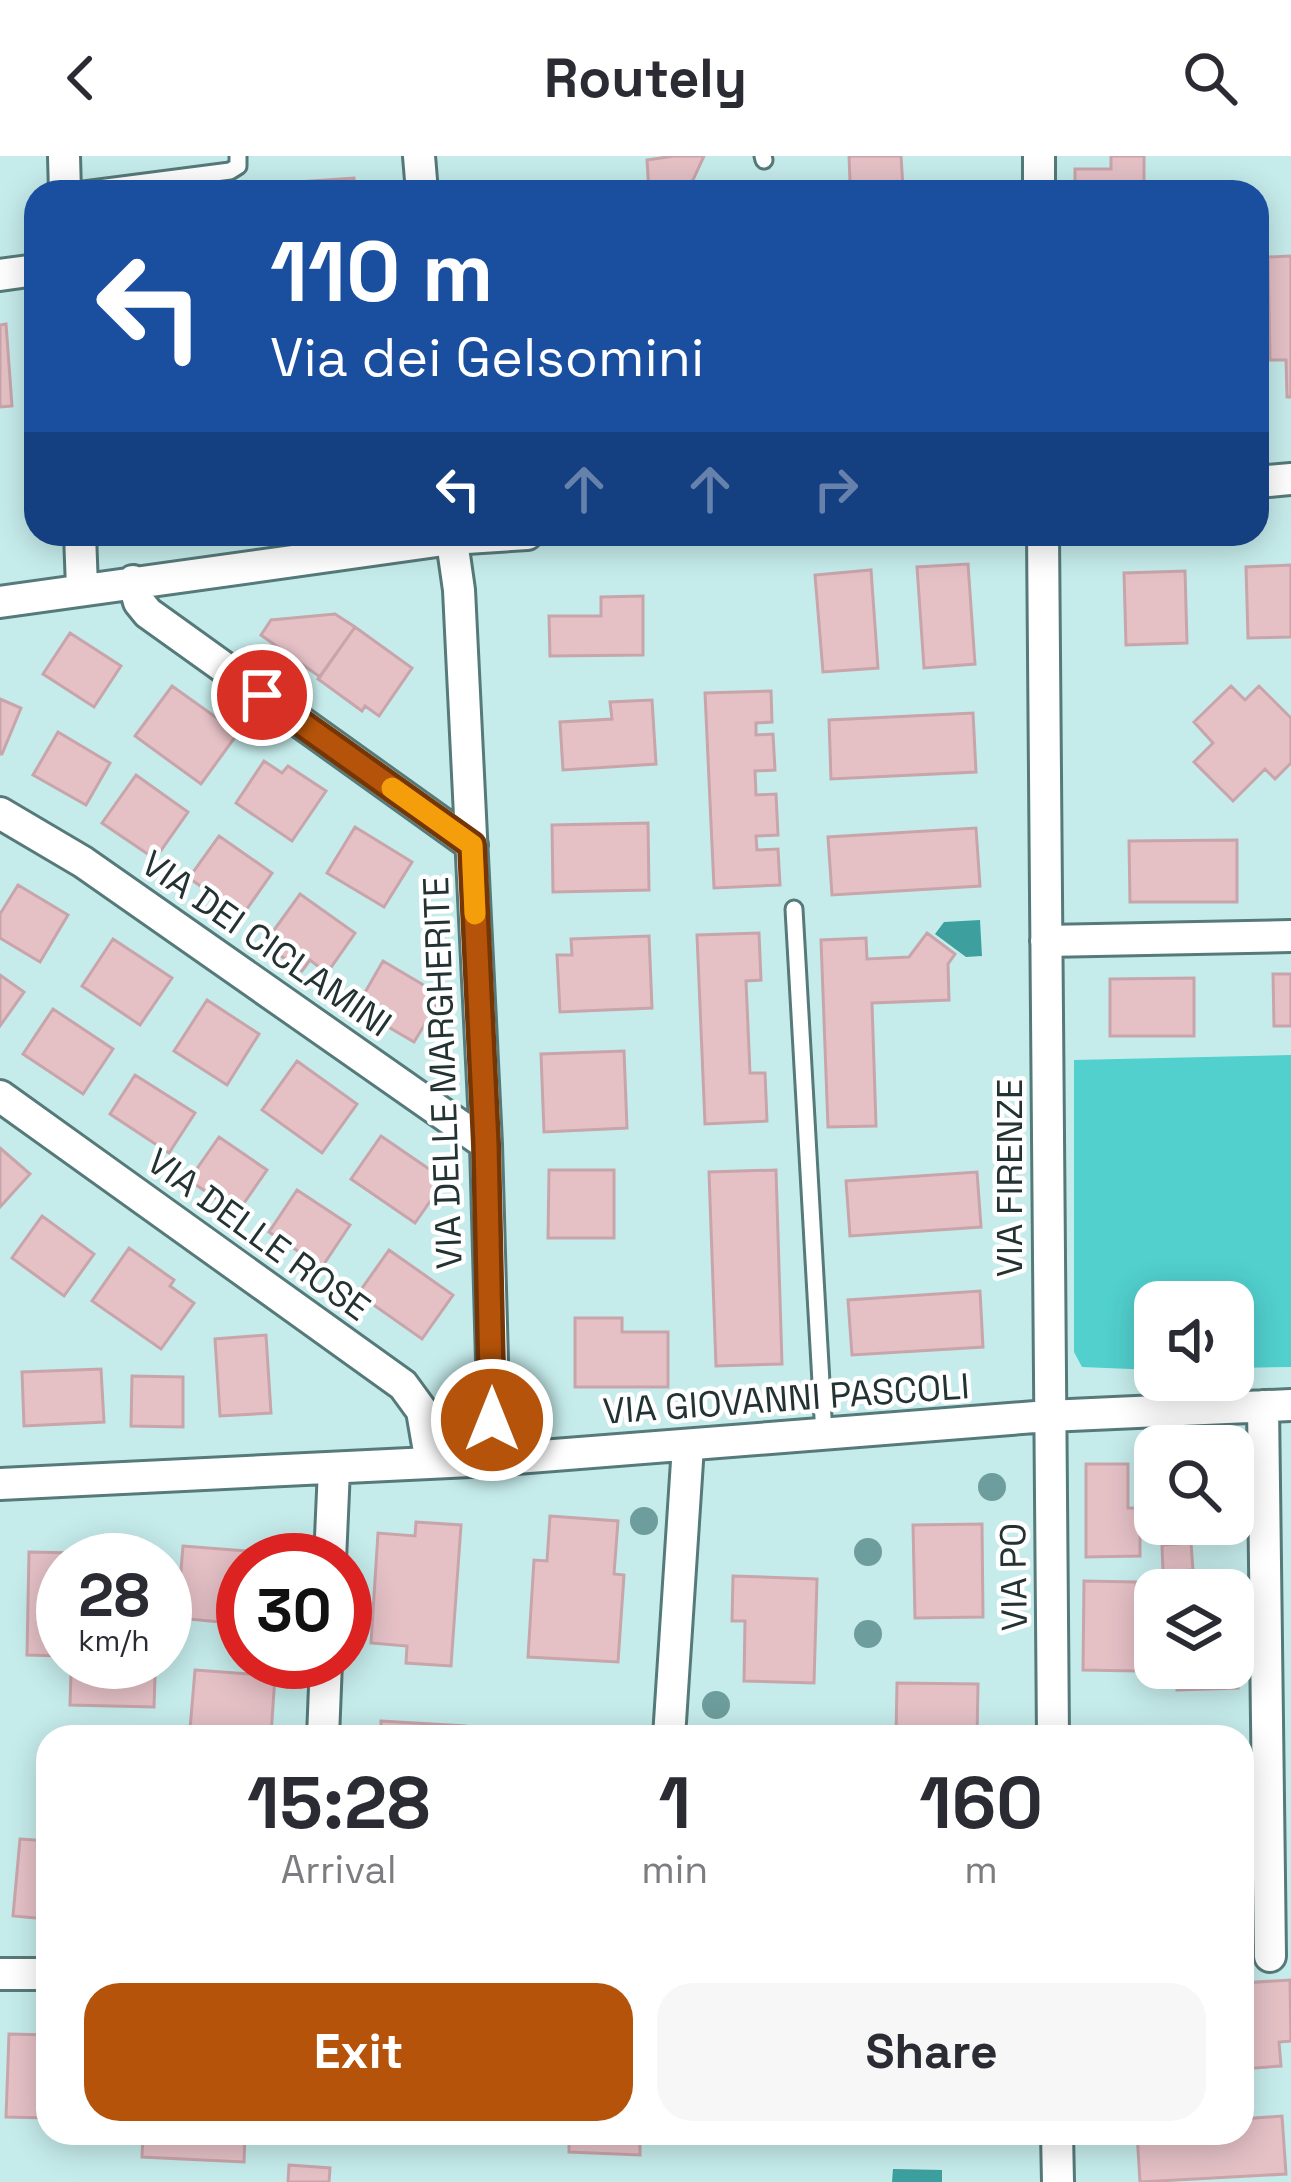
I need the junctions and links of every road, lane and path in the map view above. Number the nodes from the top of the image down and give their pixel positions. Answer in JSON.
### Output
{"nodes":[{"id":1,"x":238,"y":156,"type":"edge"},
{"id":2,"x":160,"y":180,"type":"edge"},
{"id":3,"x":80,"y":546,"type":"edge"},
{"id":4,"x":386,"y":546,"type":"edge"},
{"id":5,"x":452,"y":546,"type":"edge"},
{"id":6,"x":1043,"y":546,"type":"edge"},
{"id":7,"x":133,"y":581,"type":"junction"},
{"id":8,"x":82,"y":588,"type":"junction"},
{"id":9,"x":0,"y":602,"type":"edge"},
{"id":10,"x":0,"y":813,"type":"edge"},
{"id":11,"x":472,"y":845,"type":"junction"},
{"id":12,"x":794,"y":909,"type":"dead end"},
{"id":13,"x":1291,"y":936,"type":"edge"},
{"id":14,"x":1046,"y":941,"type":"junction"},
{"id":15,"x":0,"y":1096,"type":"edge"},
{"id":16,"x":486,"y":1144,"type":"junction"},
{"id":17,"x":1277,"y":1405,"type":"edge"},
{"id":18,"x":1048,"y":1416,"type":"junction"},
{"id":19,"x":824,"y":1435,"type":"junction"},
{"id":20,"x":688,"y":1446,"type":"junction"},
{"id":21,"x":490,"y":1460,"type":"junction"},
{"id":22,"x":430,"y":1463,"type":"junction"},
{"id":23,"x":334,"y":1469,"type":"junction"},
{"id":24,"x":0,"y":1484,"type":"edge"},
{"id":25,"x":331,"y":1533,"type":"edge"},
{"id":26,"x":325,"y":1689,"type":"edge"},
{"id":27,"x":323,"y":1725,"type":"edge"},
{"id":28,"x":670,"y":1725,"type":"edge"},
{"id":29,"x":1053,"y":1725,"type":"edge"},
{"id":30,"x":1270,"y":1956,"type":"dead end"},
{"id":31,"x":0,"y":1974,"type":"edge"},
{"id":32,"x":36,"y":1974,"type":"edge"},
{"id":33,"x":1057,"y":2145,"type":"edge"},
{"id":34,"x":1058,"y":2182,"type":"edge"}],
"edges":[{"from":1,"to":2,"type":"lane"},
{"from":3,"to":8,"type":"street"},
{"from":4,"to":7,"type":"street"},
{"from":5,"to":11,"type":"street","name":"VIA DELLE MARGHERITE"},
{"from":6,"to":14,"type":"street","name":"VIA FIRENZE"},
{"from":7,"to":8,"type":"street"},
{"from":7,"to":11,"type":"street"},
{"from":8,"to":9,"type":"street"},
{"from":10,"to":16,"type":"street","name":"VIA DEI CICLAMINI"},
{"from":11,"to":16,"type":"street","name":"VIA DELLE MARGHERITE"},
{"from":12,"to":19,"type":"lane"},
{"from":13,"to":14,"type":"street"},
{"from":14,"to":18,"type":"street","name":"VIA FIRENZE"},
{"from":15,"to":22,"type":"street","name":"VIA DELLE ROSE"},
{"from":16,"to":21,"type":"street","name":"VIA DELLE MARGHERITE"},
{"from":17,"to":18,"type":"street","name":"VIA GIOVANNI PASCOLI"},
{"from":17,"to":30,"type":"street"},
{"from":18,"to":19,"type":"street","name":"VIA GIOVANNI PASCOLI"},
{"from":18,"to":29,"type":"street","name":"VIA PO"},
{"from":19,"to":20,"type":"street","name":"VIA GIOVANNI PASCOLI"},
{"from":20,"to":21,"type":"street","name":"VIA GIOVANNI PASCOLI"},
{"from":20,"to":28,"type":"street"},
{"from":21,"to":22,"type":"street","name":"VIA GIOVANNI PASCOLI"},
{"from":22,"to":23,"type":"street","name":"VIA GIOVANNI PASCOLI"},
{"from":23,"to":24,"type":"street","name":"VIA GIOVANNI PASCOLI"},
{"from":23,"to":25,"type":"street"},
{"from":26,"to":27,"type":"street"},
{"from":31,"to":32,"type":"street"},
{"from":33,"to":34,"type":"street"}]}
